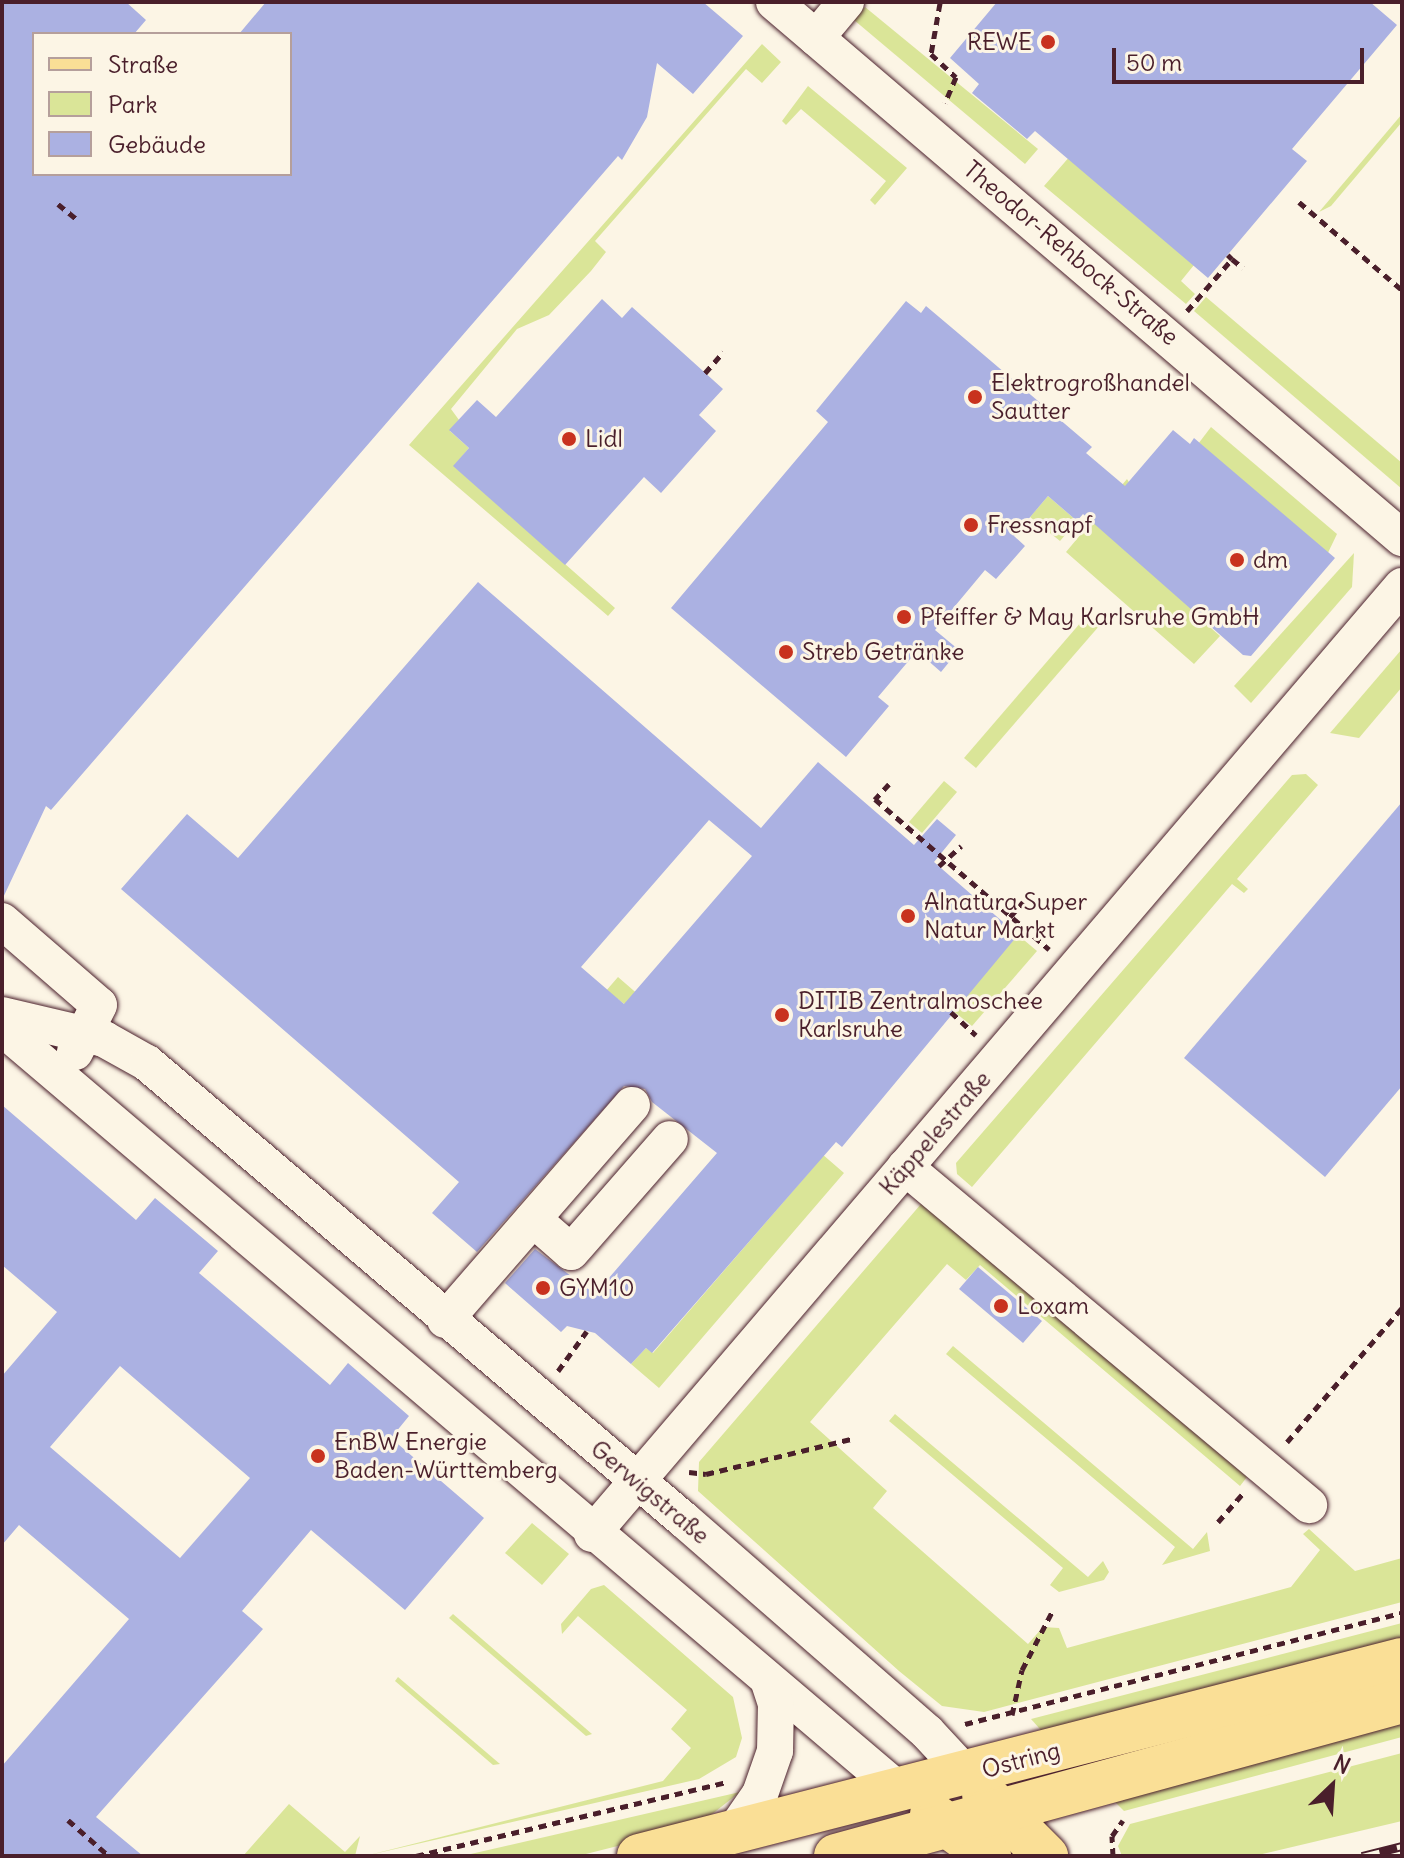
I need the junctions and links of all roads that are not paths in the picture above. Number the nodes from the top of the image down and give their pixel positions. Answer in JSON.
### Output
{"nodes":[{"id":1,"x":774,"y":2,"type":"edge"},
{"id":2,"x":846,"y":2,"type":"edge"},
{"id":3,"x":816,"y":38,"type":"junction"},
{"id":4,"x":1402,"y":538,"type":"edge"},
{"id":5,"x":1402,"y":586,"type":"edge"},
{"id":6,"x":2,"y":921,"type":"edge"},
{"id":7,"x":2,"y":1015,"type":"edge"},
{"id":8,"x":2,"y":1028,"type":"edge"},
{"id":9,"x":85,"y":1034,"type":"junction"},
{"id":10,"x":60,"y":1081,"type":"junction"},
{"id":11,"x":632,"y":1105,"type":"dead end"},
{"id":12,"x":670,"y":1139,"type":"dead end"},
{"id":13,"x":905,"y":1167,"type":"junction"},
{"id":14,"x":533,"y":1219,"type":"junction"},
{"id":15,"x":445,"y":1320,"type":"junction"},
{"id":16,"x":643,"y":1474,"type":"junction"},
{"id":17,"x":1309,"y":1505,"type":"dead end"},
{"id":18,"x":592,"y":1534,"type":"junction"},
{"id":19,"x":1402,"y":1660,"type":"edge"},
{"id":20,"x":769,"y":1683,"type":"junction"},
{"id":21,"x":1402,"y":1701,"type":"edge"},
{"id":22,"x":966,"y":1774,"type":"junction"},
{"id":23,"x":901,"y":1792,"type":"junction"},
{"id":24,"x":999,"y":1811,"type":"junction"},
{"id":25,"x":948,"y":1826,"type":"junction"},
{"id":26,"x":733,"y":1833,"type":"junction"},
{"id":27,"x":639,"y":1856,"type":"edge"},
{"id":28,"x":836,"y":1856,"type":"edge"},
{"id":29,"x":989,"y":1856,"type":"edge"},
{"id":30,"x":1046,"y":1856,"type":"edge"}],
"edges":[{"from":1,"to":3,"type":"street","name":"Theodor-Rehbock-Straße"},
{"from":2,"to":3,"type":"street"},
{"from":3,"to":4,"type":"street","name":"Theodor-Rehbock-Straße"},
{"from":5,"to":13,"type":"street","name":"Käppelestraße"},
{"from":6,"to":9,"type":"street"},
{"from":7,"to":9,"type":"street","name":"Gerwigstraße"},
{"from":8,"to":10,"type":"street"},
{"from":9,"to":10,"type":"street"},
{"from":9,"to":15,"type":"street","name":"Gerwigstraße"},
{"from":10,"to":18,"type":"street"},
{"from":11,"to":14,"type":"street"},
{"from":12,"to":14,"type":"street"},
{"from":13,"to":16,"type":"street","name":"Käppelestraße"},
{"from":13,"to":17,"type":"street"},
{"from":14,"to":15,"type":"street"},
{"from":15,"to":16,"type":"street","name":"Gerwigstraße"},
{"from":16,"to":18,"type":"street","name":"Käppelestraße"},
{"from":16,"to":22,"type":"street","name":"Gerwigstraße"},
{"from":18,"to":20,"type":"street"},
{"from":19,"to":22,"type":"main road","name":"Ostring"},
{"from":20,"to":23,"type":"street"},
{"from":20,"to":26,"type":"street"},
{"from":21,"to":24,"type":"main road","name":"Ostring"},
{"from":22,"to":23,"type":"main road","name":"Ostring"},
{"from":22,"to":24,"type":"main road","name":"Gerwigstraße"},
{"from":23,"to":25,"type":"main road"},
{"from":23,"to":26,"type":"main road","name":"Ostring"},
{"from":24,"to":25,"type":"main road","name":"Ostring"},
{"from":24,"to":30,"type":"main road","name":"Gerwigstraße"},
{"from":25,"to":28,"type":"main road","name":"Ostring"},
{"from":25,"to":29,"type":"main road"},
{"from":26,"to":27,"type":"main road","name":"Ostring"}]}
